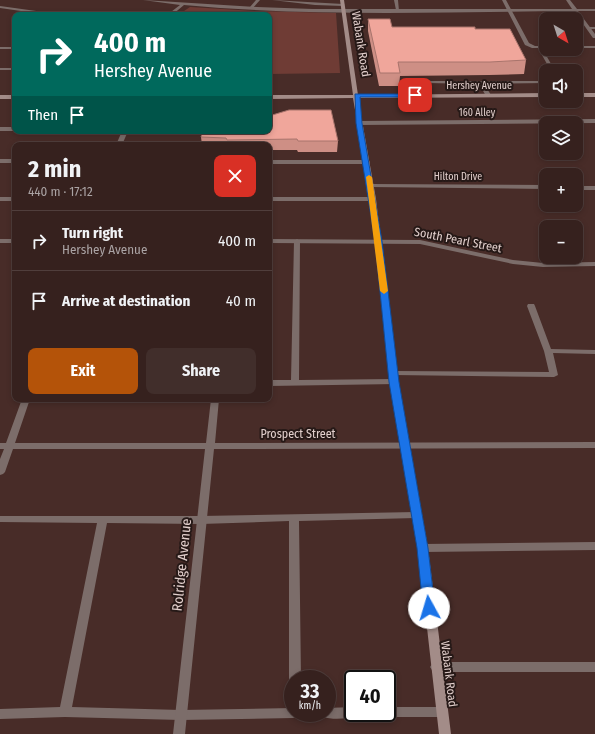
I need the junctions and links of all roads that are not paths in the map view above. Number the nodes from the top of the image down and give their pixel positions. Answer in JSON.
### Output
{"nodes":[{"id":1,"x":145,"y":0,"type":"edge"},
{"id":2,"x":258,"y":0,"type":"edge"},
{"id":3,"x":274,"y":0,"type":"edge"},
{"id":4,"x":396,"y":0,"type":"edge"},
{"id":5,"x":504,"y":0,"type":"edge"},
{"id":6,"x":568,"y":0,"type":"edge"},
{"id":7,"x":183,"y":4,"type":"junction"},
{"id":8,"x":343,"y":5,"type":"edge"},
{"id":9,"x":0,"y":7,"type":"edge"},
{"id":10,"x":251,"y":8,"type":"junction"},
{"id":11,"x":398,"y":10,"type":"junction"},
{"id":12,"x":509,"y":10,"type":"junction"},
{"id":13,"x":576,"y":10,"type":"junction"},
{"id":14,"x":595,"y":10,"type":"edge"},
{"id":15,"x":36,"y":12,"type":"edge"},
{"id":16,"x":174,"y":12,"type":"edge"},
{"id":17,"x":589,"y":28,"type":"junction"},
{"id":18,"x":595,"y":28,"type":"edge"},
{"id":19,"x":595,"y":37,"type":"edge"},
{"id":20,"x":583,"y":47,"type":"edge"},
{"id":21,"x":595,"y":47,"type":"edge"},
{"id":22,"x":0,"y":48,"type":"edge"},
{"id":23,"x":12,"y":48,"type":"edge"},
{"id":24,"x":539,"y":48,"type":"edge"},
{"id":25,"x":0,"y":69,"type":"edge"},
{"id":26,"x":12,"y":69,"type":"edge"},
{"id":27,"x":427,"y":82,"type":"edge"},
{"id":28,"x":481,"y":82,"type":"junction"},
{"id":29,"x":539,"y":82,"type":"edge"},
{"id":30,"x":357,"y":95,"type":"junction"},
{"id":31,"x":488,"y":95,"type":"junction"},
{"id":32,"x":539,"y":95,"type":"edge"},
{"id":33,"x":583,"y":95,"type":"edge"},
{"id":34,"x":595,"y":95,"type":"edge"},
{"id":35,"x":0,"y":97,"type":"edge"},
{"id":36,"x":12,"y":97,"type":"edge"},
{"id":37,"x":272,"y":97,"type":"edge"},
{"id":38,"x":595,"y":122,"type":"edge"},
{"id":39,"x":359,"y":123,"type":"junction"},
{"id":40,"x":0,"y":129,"type":"edge"},
{"id":41,"x":12,"y":129,"type":"edge"},
{"id":42,"x":0,"y":161,"type":"edge"},
{"id":43,"x":12,"y":161,"type":"edge"},
{"id":44,"x":272,"y":162,"type":"edge"},
{"id":45,"x":367,"y":162,"type":"junction"},
{"id":46,"x":371,"y":186,"type":"junction"},
{"id":47,"x":539,"y":187,"type":"edge"},
{"id":48,"x":583,"y":188,"type":"edge"},
{"id":49,"x":595,"y":188,"type":"edge"},
{"id":50,"x":0,"y":199,"type":"edge"},
{"id":51,"x":12,"y":199,"type":"edge"},
{"id":52,"x":272,"y":199,"type":"edge"},
{"id":53,"x":373,"y":199,"type":"junction"},
{"id":54,"x":0,"y":241,"type":"edge"},
{"id":55,"x":12,"y":241,"type":"edge"},
{"id":56,"x":272,"y":241,"type":"edge"},
{"id":57,"x":297,"y":241,"type":"junction"},
{"id":58,"x":378,"y":241,"type":"junction"},
{"id":59,"x":595,"y":264,"type":"edge"},
{"id":60,"x":531,"y":306,"type":"dead end"},
{"id":61,"x":548,"y":351,"type":"junction"},
{"id":62,"x":595,"y":352,"type":"edge"},
{"id":63,"x":393,"y":373,"type":"junction"},
{"id":64,"x":272,"y":382,"type":"edge"},
{"id":65,"x":295,"y":382,"type":"junction"},
{"id":66,"x":394,"y":382,"type":"junction"},
{"id":67,"x":25,"y":402,"type":"edge"},
{"id":68,"x":215,"y":402,"type":"edge"},
{"id":69,"x":595,"y":445,"type":"edge"},
{"id":70,"x":0,"y":446,"type":"edge"},
{"id":71,"x":10,"y":446,"type":"junction"},
{"id":72,"x":210,"y":446,"type":"junction"},
{"id":73,"x":404,"y":446,"type":"junction"},
{"id":74,"x":0,"y":472,"type":"edge"},
{"id":75,"x":416,"y":515,"type":"junction"},
{"id":76,"x":294,"y":518,"type":"junction"},
{"id":77,"x":0,"y":519,"type":"edge"},
{"id":78,"x":103,"y":519,"type":"junction"},
{"id":79,"x":201,"y":520,"type":"junction"},
{"id":80,"x":595,"y":546,"type":"edge"},
{"id":81,"x":423,"y":548,"type":"junction"},
{"id":82,"x":436,"y":667,"type":"junction"},
{"id":83,"x":595,"y":667,"type":"edge"},
{"id":84,"x":295,"y":670,"type":"edge"},
{"id":85,"x":65,"y":712,"type":"junction"},
{"id":86,"x":396,"y":712,"type":"edge"},
{"id":87,"x":442,"y":712,"type":"junction"},
{"id":88,"x":284,"y":713,"type":"edge"},
{"id":89,"x":0,"y":714,"type":"edge"},
{"id":90,"x":181,"y":715,"type":"junction"},
{"id":91,"x":179,"y":734,"type":"edge"},
{"id":92,"x":445,"y":734,"type":"edge"}],
"edges":[{"from":1,"to":7,"type":"street"},
{"from":2,"to":10,"type":"street"},
{"from":3,"to":8,"type":"street"},
{"from":4,"to":11,"type":"street"},
{"from":5,"to":12,"type":"street"},
{"from":6,"to":13,"type":"street"},
{"from":7,"to":10,"type":"street"},
{"from":7,"to":16,"type":"street"},
{"from":8,"to":10,"type":"street"},
{"from":8,"to":11,"type":"street"},
{"from":8,"to":30,"type":"street","name":"Wabank Road"},
{"from":9,"to":15,"type":"street"},
{"from":11,"to":12,"type":"street"},
{"from":12,"to":13,"type":"street"},
{"from":12,"to":24,"type":"street"},
{"from":13,"to":14,"type":"street"},
{"from":13,"to":17,"type":"street"},
{"from":17,"to":18,"type":"street"},
{"from":17,"to":19,"type":"street"},
{"from":20,"to":21,"type":"street"},
{"from":22,"to":23,"type":"street"},
{"from":25,"to":26,"type":"street"},
{"from":27,"to":28,"type":"street"},
{"from":28,"to":29,"type":"street"},
{"from":28,"to":31,"type":"street"},
{"from":30,"to":31,"type":"street","name":"Hershey Avenue"},
{"from":30,"to":37,"type":"street","name":"Hershey Avenue"},
{"from":30,"to":39,"type":"street","name":"Wabank Road"},
{"from":31,"to":32,"type":"street","name":"Hershey Avenue"},
{"from":33,"to":34,"type":"street"},
{"from":35,"to":36,"type":"street"},
{"from":38,"to":39,"type":"street","name":"160 Alley"},
{"from":39,"to":45,"type":"street","name":"Wabank Road"},
{"from":40,"to":41,"type":"street"},
{"from":42,"to":43,"type":"street"},
{"from":44,"to":45,"type":"street"},
{"from":45,"to":46,"type":"street","name":"Wabank Road"},
{"from":46,"to":47,"type":"street","name":"Hilton Drive"},
{"from":46,"to":53,"type":"street","name":"Wabank Road"},
{"from":48,"to":49,"type":"street"},
{"from":50,"to":51,"type":"street"},
{"from":52,"to":53,"type":"street"},
{"from":53,"to":58,"type":"street","name":"Wabank Road"},
{"from":54,"to":55,"type":"street"},
{"from":56,"to":57,"type":"street","name":"South Pearl Street"},
{"from":57,"to":58,"type":"street","name":"South Pearl Street"},
{"from":57,"to":65,"type":"street"},
{"from":58,"to":59,"type":"street","name":"South Pearl Street"},
{"from":58,"to":63,"type":"street","name":"Wabank Road"},
{"from":60,"to":61,"type":"street"},
{"from":61,"to":62,"type":"street"},
{"from":61,"to":63,"type":"street"},
{"from":63,"to":66,"type":"street","name":"Wabank Road"},
{"from":64,"to":65,"type":"street"},
{"from":65,"to":66,"type":"street"},
{"from":66,"to":73,"type":"street","name":"Wabank Road"},
{"from":67,"to":71,"type":"street"},
{"from":68,"to":72,"type":"street","name":"Rolridge Avenue"},
{"from":69,"to":73,"type":"street","name":"Prospect Street"},
{"from":70,"to":71,"type":"street","name":"Prospect Street"},
{"from":71,"to":72,"type":"street","name":"Prospect Street"},
{"from":71,"to":74,"type":"street"},
{"from":72,"to":73,"type":"street","name":"Prospect Street"},
{"from":72,"to":79,"type":"street","name":"Rolridge Avenue"},
{"from":73,"to":75,"type":"street","name":"Wabank Road"},
{"from":75,"to":76,"type":"street"},
{"from":75,"to":81,"type":"street","name":"Wabank Road"},
{"from":76,"to":79,"type":"street"},
{"from":76,"to":84,"type":"street"},
{"from":77,"to":78,"type":"street"},
{"from":78,"to":79,"type":"street"},
{"from":78,"to":85,"type":"street"},
{"from":79,"to":90,"type":"street","name":"Rolridge Avenue"},
{"from":80,"to":81,"type":"street"},
{"from":81,"to":82,"type":"street","name":"Wabank Road"},
{"from":82,"to":83,"type":"street"},
{"from":82,"to":87,"type":"street","name":"Wabank Road"},
{"from":85,"to":89,"type":"street"},
{"from":85,"to":90,"type":"street"},
{"from":86,"to":87,"type":"street"},
{"from":87,"to":92,"type":"street","name":"Wabank Road"},
{"from":88,"to":90,"type":"street"},
{"from":90,"to":91,"type":"street","name":"Rolridge Avenue"}]}
